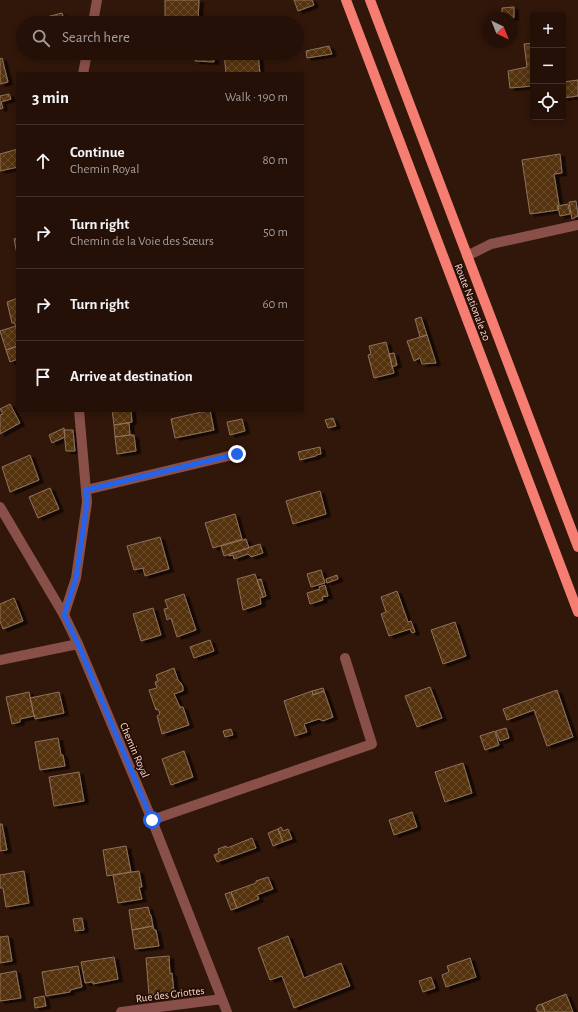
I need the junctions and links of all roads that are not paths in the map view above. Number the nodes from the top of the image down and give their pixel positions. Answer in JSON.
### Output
{"nodes":[{"id":1,"x":97,"y":0,"type":"edge"},
{"id":2,"x":346,"y":0,"type":"edge"},
{"id":3,"x":370,"y":0,"type":"edge"},
{"id":4,"x":94,"y":16,"type":"edge"},
{"id":5,"x":86,"y":60,"type":"edge"},
{"id":6,"x":83,"y":72,"type":"edge"},
{"id":7,"x":578,"y":225,"type":"edge"},
{"id":8,"x":466,"y":256,"type":"junction"},
{"id":9,"x":79,"y":412,"type":"edge"},
{"id":10,"x":237,"y":454,"type":"dead end"},
{"id":11,"x":86,"y":490,"type":"junction"},
{"id":12,"x":0,"y":507,"type":"edge"},
{"id":13,"x":578,"y":547,"type":"edge"},
{"id":14,"x":578,"y":612,"type":"edge"},
{"id":15,"x":64,"y":615,"type":"junction"},
{"id":16,"x":78,"y":644,"type":"junction"},
{"id":17,"x":345,"y":658,"type":"dead end"},
{"id":18,"x":0,"y":660,"type":"edge"},
{"id":19,"x":152,"y":820,"type":"junction"},
{"id":20,"x":222,"y":999,"type":"junction"},
{"id":21,"x":121,"y":1012,"type":"edge"},
{"id":22,"x":227,"y":1012,"type":"edge"}],
"edges":[{"from":1,"to":4,"type":"street"},
{"from":2,"to":14,"type":"main road","name":"Route Nationale 20"},
{"from":3,"to":8,"type":"main road","name":"Route Nationale 20"},
{"from":5,"to":6,"type":"street"},
{"from":7,"to":8,"type":"street"},
{"from":8,"to":13,"type":"main road","name":"Route Nationale 20"},
{"from":9,"to":11,"type":"street"},
{"from":10,"to":11,"type":"street"},
{"from":11,"to":15,"type":"street"},
{"from":12,"to":15,"type":"street","name":"Chemin Royal"},
{"from":15,"to":16,"type":"street","name":"Chemin Royal"},
{"from":16,"to":18,"type":"street"},
{"from":16,"to":19,"type":"street","name":"Chemin Royal"},
{"from":17,"to":19,"type":"street"},
{"from":19,"to":20,"type":"street","name":"Chemin Royal"},
{"from":20,"to":21,"type":"street","name":"Rue des Griottes"},
{"from":20,"to":22,"type":"street","name":"Chemin Royal"}]}
